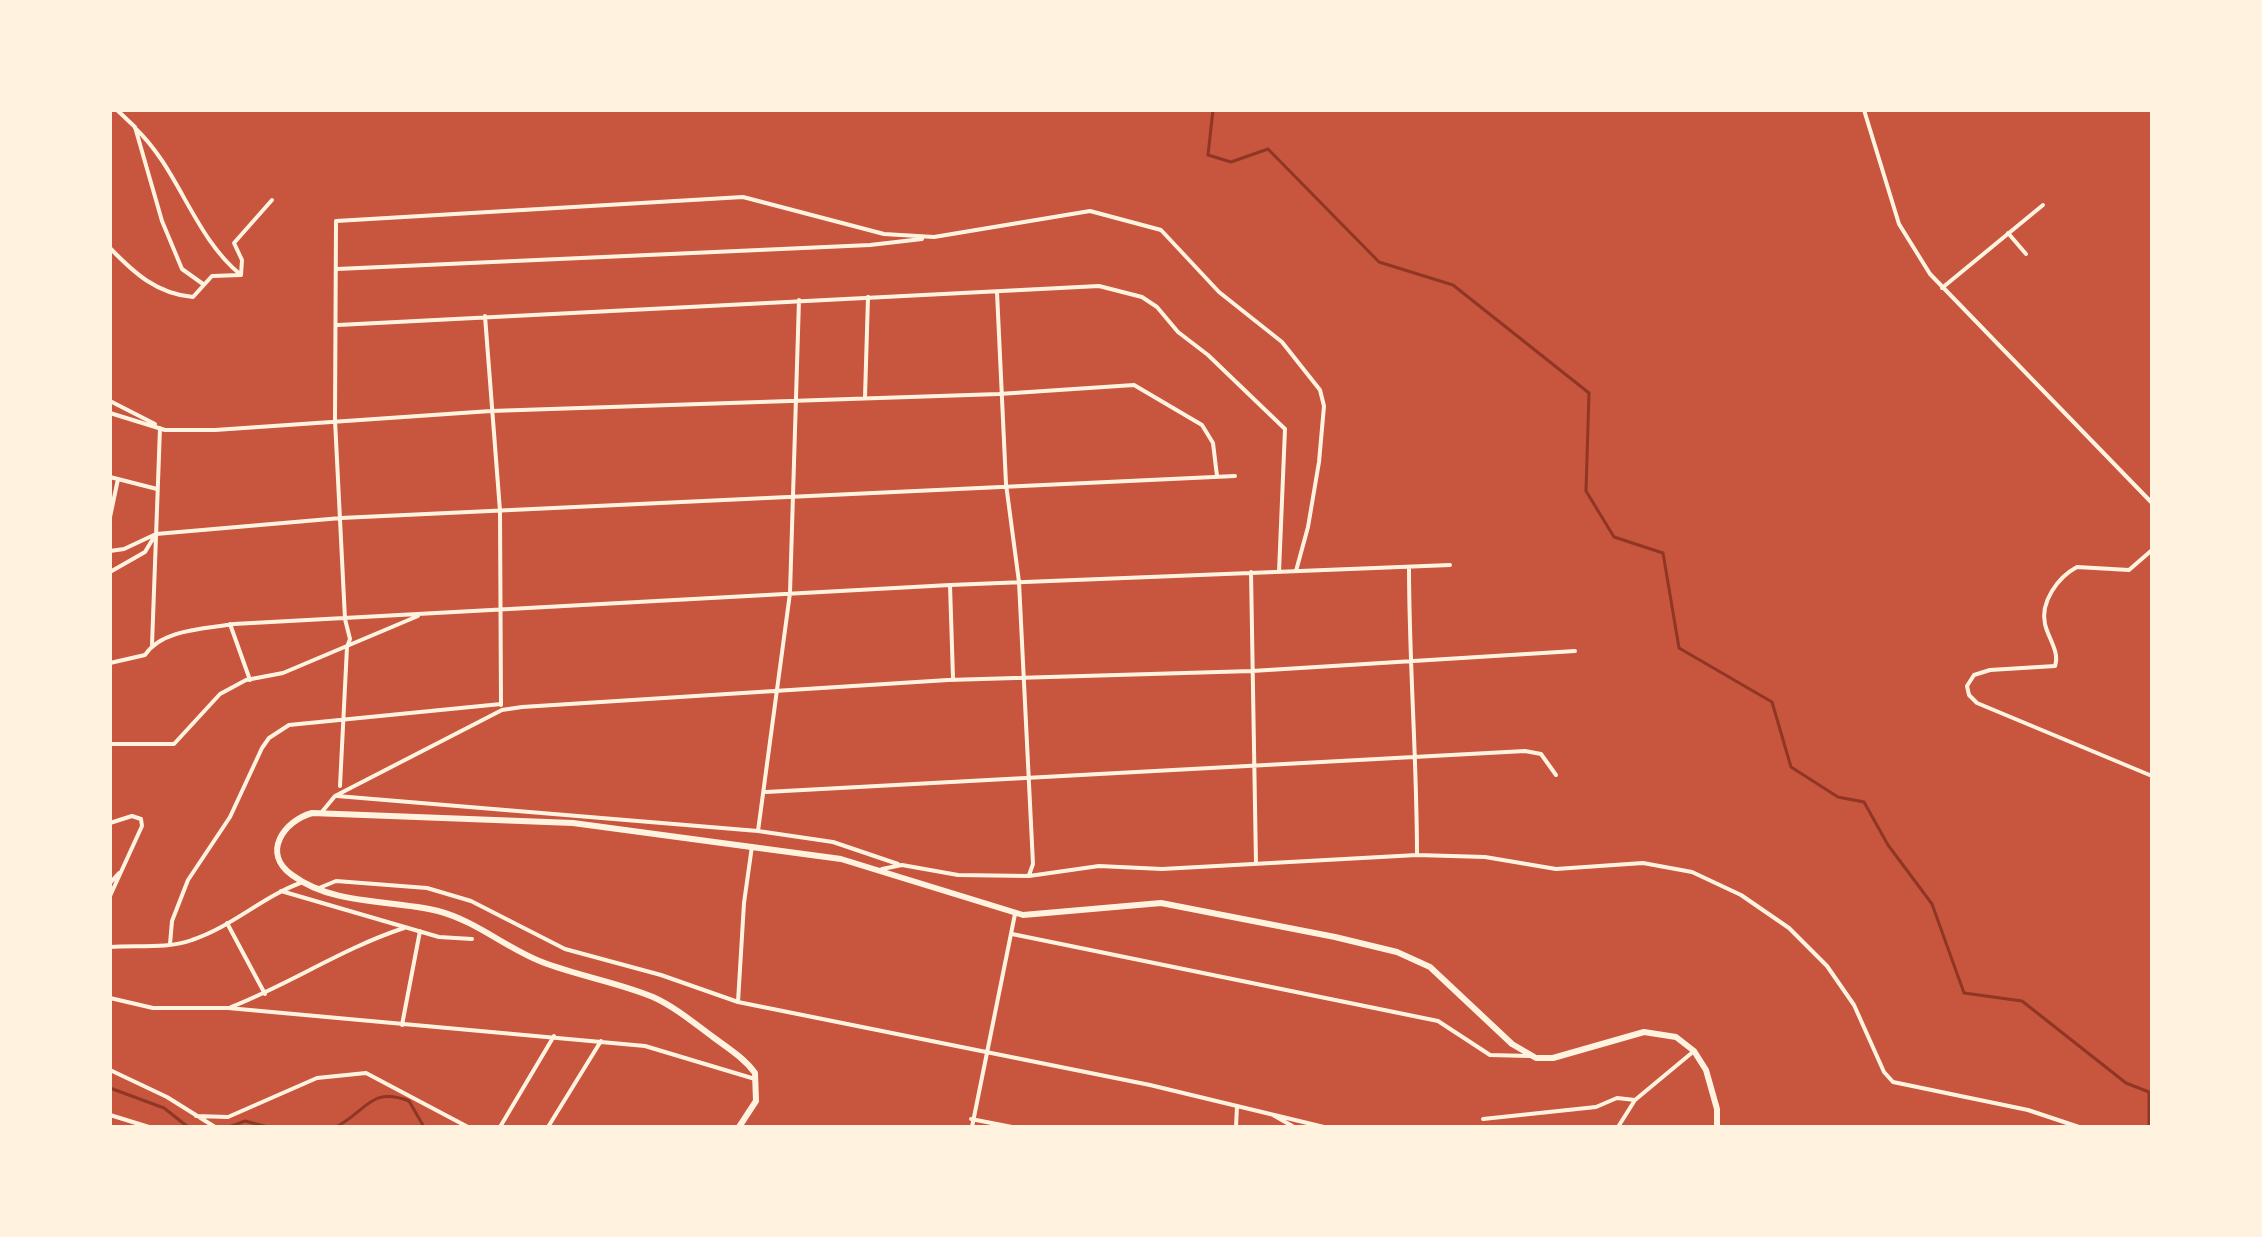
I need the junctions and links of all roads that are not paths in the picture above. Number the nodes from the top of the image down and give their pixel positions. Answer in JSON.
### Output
{"nodes":[{"id":1,"x":117,"y":110,"type":"edge"},
{"id":2,"x":1864,"y":110,"type":"edge"},
{"id":3,"x":135,"y":127,"type":"junction"},
{"id":4,"x":272,"y":200,"type":"dead end"},
{"id":5,"x":2043,"y":205,"type":"dead end"},
{"id":6,"x":2008,"y":233,"type":"junction"},
{"id":7,"x":934,"y":237,"type":"junction"},
{"id":8,"x":110,"y":248,"type":"edge"},
{"id":9,"x":2026,"y":254,"type":"dead end"},
{"id":10,"x":337,"y":269,"type":"junction"},
{"id":11,"x":241,"y":275,"type":"junction"},
{"id":12,"x":203,"y":284,"type":"junction"},
{"id":13,"x":1942,"y":288,"type":"junction"},
{"id":14,"x":997,"y":292,"type":"junction"},
{"id":15,"x":868,"y":297,"type":"junction"},
{"id":16,"x":799,"y":300,"type":"junction"},
{"id":17,"x":485,"y":316,"type":"junction"},
{"id":18,"x":337,"y":325,"type":"junction"},
{"id":19,"x":999,"y":394,"type":"junction"},
{"id":20,"x":865,"y":397,"type":"junction"},
{"id":21,"x":795,"y":399,"type":"junction"},
{"id":22,"x":110,"y":401,"type":"edge"},
{"id":23,"x":491,"y":411,"type":"junction"},
{"id":24,"x":110,"y":413,"type":"edge"},
{"id":25,"x":335,"y":420,"type":"junction"},
{"id":26,"x":160,"y":428,"type":"junction"},
{"id":27,"x":1217,"y":476,"type":"junction"},
{"id":28,"x":1235,"y":476,"type":"dead end"},
{"id":29,"x":110,"y":477,"type":"edge"},
{"id":30,"x":118,"y":479,"type":"junction"},
{"id":31,"x":1006,"y":484,"type":"junction"},
{"id":32,"x":157,"y":489,"type":"junction"},
{"id":33,"x":792,"y":496,"type":"junction"},
{"id":34,"x":2152,"y":503,"type":"edge"},
{"id":35,"x":500,"y":511,"type":"junction"},
{"id":36,"x":110,"y":517,"type":"edge"},
{"id":37,"x":341,"y":518,"type":"junction"},
{"id":38,"x":156,"y":534,"type":"junction"},
{"id":39,"x":2152,"y":550,"type":"edge"},
{"id":40,"x":110,"y":551,"type":"edge"},
{"id":41,"x":1450,"y":565,"type":"dead end"},
{"id":42,"x":1409,"y":567,"type":"junction"},
{"id":43,"x":1296,"y":571,"type":"junction"},
{"id":44,"x":110,"y":572,"type":"edge"},
{"id":45,"x":1251,"y":572,"type":"junction"},
{"id":46,"x":1279,"y":572,"type":"junction"},
{"id":47,"x":1019,"y":582,"type":"junction"},
{"id":48,"x":950,"y":585,"type":"junction"},
{"id":49,"x":790,"y":593,"type":"junction"},
{"id":50,"x":501,"y":610,"type":"junction"},
{"id":51,"x":422,"y":614,"type":"junction"},
{"id":52,"x":345,"y":619,"type":"junction"},
{"id":53,"x":230,"y":624,"type":"junction"},
{"id":54,"x":152,"y":645,"type":"junction"},
{"id":55,"x":347,"y":647,"type":"junction"},
{"id":56,"x":1575,"y":651,"type":"dead end"},
{"id":57,"x":1409,"y":662,"type":"junction"},
{"id":58,"x":110,"y":663,"type":"edge"},
{"id":59,"x":1252,"y":671,"type":"junction"},
{"id":60,"x":1024,"y":678,"type":"junction"},
{"id":61,"x":953,"y":679,"type":"junction"},
{"id":62,"x":250,"y":680,"type":"junction"},
{"id":63,"x":777,"y":690,"type":"junction"},
{"id":64,"x":502,"y":707,"type":"junction"},
{"id":65,"x":345,"y":719,"type":"junction"},
{"id":66,"x":110,"y":744,"type":"edge"},
{"id":67,"x":1417,"y":760,"type":"junction"},
{"id":68,"x":1252,"y":766,"type":"junction"},
{"id":69,"x":1556,"y":775,"type":"dead end"},
{"id":70,"x":2152,"y":776,"type":"edge"},
{"id":71,"x":1031,"y":779,"type":"junction"},
{"id":72,"x":340,"y":786,"type":"dead end"},
{"id":73,"x":766,"y":792,"type":"junction"},
{"id":74,"x":335,"y":796,"type":"junction"},
{"id":75,"x":321,"y":813,"type":"junction"},
{"id":76,"x":110,"y":823,"type":"edge"},
{"id":77,"x":758,"y":831,"type":"junction"},
{"id":78,"x":752,"y":846,"type":"junction"},
{"id":79,"x":1417,"y":855,"type":"junction"},
{"id":80,"x":1256,"y":864,"type":"junction"},
{"id":81,"x":902,"y":865,"type":"junction"},
{"id":82,"x":124,"y":868,"type":"junction"},
{"id":83,"x":882,"y":869,"type":"junction"},
{"id":84,"x":1029,"y":876,"type":"junction"},
{"id":85,"x":303,"y":882,"type":"junction"},
{"id":86,"x":110,"y":883,"type":"edge"},
{"id":87,"x":319,"y":888,"type":"junction"},
{"id":88,"x":279,"y":890,"type":"junction"},
{"id":89,"x":110,"y":896,"type":"edge"},
{"id":90,"x":1015,"y":914,"type":"junction"},
{"id":91,"x":227,"y":923,"type":"junction"},
{"id":92,"x":405,"y":927,"type":"junction"},
{"id":93,"x":420,"y":931,"type":"junction"},
{"id":94,"x":1012,"y":934,"type":"junction"},
{"id":95,"x":472,"y":939,"type":"dead end"},
{"id":96,"x":170,"y":944,"type":"junction"},
{"id":97,"x":110,"y":947,"type":"edge"},
{"id":98,"x":265,"y":994,"type":"junction"},
{"id":99,"x":110,"y":998,"type":"edge"},
{"id":100,"x":738,"y":1002,"type":"junction"},
{"id":101,"x":228,"y":1008,"type":"junction"},
{"id":102,"x":402,"y":1025,"type":"junction"},
{"id":103,"x":554,"y":1036,"type":"junction"},
{"id":104,"x":601,"y":1041,"type":"junction"},
{"id":105,"x":1694,"y":1051,"type":"junction"},
{"id":106,"x":984,"y":1053,"type":"junction"},
{"id":107,"x":1529,"y":1056,"type":"junction"},
{"id":108,"x":110,"y":1070,"type":"edge"},
{"id":109,"x":757,"y":1079,"type":"junction"},
{"id":110,"x":1635,"y":1100,"type":"junction"},
{"id":111,"x":1237,"y":1106,"type":"junction"},
{"id":112,"x":1268,"y":1112,"type":"junction"},
{"id":113,"x":110,"y":1115,"type":"edge"},
{"id":114,"x":196,"y":1116,"type":"junction"},
{"id":115,"x":971,"y":1119,"type":"junction"},
{"id":116,"x":1483,"y":1119,"type":"dead end"},
{"id":117,"x":149,"y":1127,"type":"edge"},
{"id":118,"x":215,"y":1127,"type":"edge"},
{"id":119,"x":468,"y":1127,"type":"edge"},
{"id":120,"x":500,"y":1127,"type":"edge"},
{"id":121,"x":548,"y":1127,"type":"edge"},
{"id":122,"x":739,"y":1127,"type":"edge"},
{"id":123,"x":972,"y":1127,"type":"edge"},
{"id":124,"x":1012,"y":1127,"type":"edge"},
{"id":125,"x":1236,"y":1127,"type":"edge"},
{"id":126,"x":1294,"y":1127,"type":"edge"},
{"id":127,"x":1324,"y":1127,"type":"edge"},
{"id":128,"x":1618,"y":1127,"type":"edge"},
{"id":129,"x":1717,"y":1127,"type":"edge"},
{"id":130,"x":2079,"y":1127,"type":"edge"}],
"edges":[{"from":1,"to":3,"type":"street"},
{"from":2,"to":13,"type":"street"},
{"from":3,"to":11,"type":"street"},
{"from":3,"to":12,"type":"street"},
{"from":4,"to":11,"type":"street"},
{"from":5,"to":6,"type":"street"},
{"from":6,"to":9,"type":"street"},
{"from":6,"to":13,"type":"street"},
{"from":7,"to":10,"type":"street"},
{"from":7,"to":10,"type":"street"},
{"from":7,"to":43,"type":"street"},
{"from":8,"to":12,"type":"street"},
{"from":10,"to":18,"type":"street"},
{"from":11,"to":12,"type":"street"},
{"from":13,"to":34,"type":"street"},
{"from":14,"to":15,"type":"street"},
{"from":14,"to":19,"type":"street"},
{"from":14,"to":46,"type":"street"},
{"from":15,"to":16,"type":"street"},
{"from":15,"to":20,"type":"street"},
{"from":16,"to":17,"type":"street"},
{"from":16,"to":21,"type":"street"},
{"from":17,"to":18,"type":"street"},
{"from":17,"to":23,"type":"street"},
{"from":18,"to":25,"type":"street"},
{"from":19,"to":20,"type":"street"},
{"from":19,"to":27,"type":"street"},
{"from":19,"to":31,"type":"street"},
{"from":20,"to":21,"type":"street"},
{"from":21,"to":23,"type":"street"},
{"from":21,"to":33,"type":"street"},
{"from":22,"to":26,"type":"street"},
{"from":23,"to":25,"type":"street"},
{"from":23,"to":35,"type":"street"},
{"from":24,"to":26,"type":"street"},
{"from":25,"to":26,"type":"street"},
{"from":25,"to":37,"type":"street"},
{"from":26,"to":32,"type":"street"},
{"from":27,"to":28,"type":"street"},
{"from":27,"to":31,"type":"street"},
{"from":29,"to":30,"type":"street"},
{"from":30,"to":32,"type":"street"},
{"from":30,"to":36,"type":"street"},
{"from":31,"to":33,"type":"street"},
{"from":31,"to":47,"type":"street"},
{"from":32,"to":38,"type":"street"},
{"from":33,"to":35,"type":"street"},
{"from":33,"to":49,"type":"street"},
{"from":35,"to":37,"type":"street"},
{"from":35,"to":50,"type":"street"},
{"from":37,"to":38,"type":"street"},
{"from":37,"to":52,"type":"street"},
{"from":38,"to":40,"type":"street"},
{"from":38,"to":44,"type":"street"},
{"from":38,"to":54,"type":"street"},
{"from":39,"to":70,"type":"street"},
{"from":41,"to":42,"type":"street"},
{"from":42,"to":43,"type":"street"},
{"from":42,"to":57,"type":"street"},
{"from":43,"to":46,"type":"street"},
{"from":45,"to":46,"type":"street"},
{"from":45,"to":47,"type":"street"},
{"from":45,"to":59,"type":"street"},
{"from":47,"to":48,"type":"street"},
{"from":47,"to":60,"type":"street"},
{"from":48,"to":49,"type":"street"},
{"from":48,"to":61,"type":"street"},
{"from":49,"to":50,"type":"street"},
{"from":49,"to":63,"type":"street"},
{"from":50,"to":51,"type":"street"},
{"from":50,"to":64,"type":"street"},
{"from":51,"to":52,"type":"street"},
{"from":51,"to":55,"type":"street"},
{"from":52,"to":53,"type":"street"},
{"from":52,"to":55,"type":"street"},
{"from":53,"to":54,"type":"street"},
{"from":53,"to":62,"type":"street"},
{"from":54,"to":58,"type":"street"},
{"from":55,"to":62,"type":"street"},
{"from":55,"to":65,"type":"street"},
{"from":56,"to":57,"type":"street"},
{"from":57,"to":59,"type":"street"},
{"from":57,"to":67,"type":"street"},
{"from":59,"to":60,"type":"street"},
{"from":59,"to":68,"type":"street"},
{"from":60,"to":61,"type":"street"},
{"from":60,"to":71,"type":"street"},
{"from":61,"to":63,"type":"street"},
{"from":62,"to":66,"type":"street"},
{"from":63,"to":64,"type":"street"},
{"from":63,"to":73,"type":"street"},
{"from":64,"to":65,"type":"street"},
{"from":64,"to":74,"type":"street"},
{"from":65,"to":72,"type":"street"},
{"from":65,"to":96,"type":"street"},
{"from":67,"to":68,"type":"street"},
{"from":67,"to":69,"type":"street"},
{"from":67,"to":79,"type":"street"},
{"from":68,"to":71,"type":"street"},
{"from":68,"to":80,"type":"street"},
{"from":71,"to":73,"type":"street"},
{"from":71,"to":84,"type":"street"},
{"from":73,"to":77,"type":"street"},
{"from":74,"to":75,"type":"street"},
{"from":74,"to":77,"type":"street"},
{"from":75,"to":78,"type":"main road"},
{"from":75,"to":85,"type":"main road"},
{"from":76,"to":82,"type":"street"},
{"from":77,"to":81,"type":"street"},
{"from":78,"to":83,"type":"main road"},
{"from":78,"to":100,"type":"street"},
{"from":79,"to":80,"type":"street"},
{"from":79,"to":130,"type":"street"},
{"from":80,"to":84,"type":"street"},
{"from":81,"to":83,"type":"street"},
{"from":81,"to":84,"type":"street"},
{"from":82,"to":86,"type":"street"},
{"from":82,"to":89,"type":"street"},
{"from":83,"to":90,"type":"main road"},
{"from":85,"to":87,"type":"main road"},
{"from":85,"to":88,"type":"street"},
{"from":87,"to":100,"type":"street"},
{"from":87,"to":109,"type":"main road"},
{"from":88,"to":91,"type":"street"},
{"from":88,"to":92,"type":"street"},
{"from":90,"to":94,"type":"street"},
{"from":90,"to":107,"type":"main road"},
{"from":91,"to":96,"type":"street"},
{"from":91,"to":98,"type":"street"},
{"from":92,"to":93,"type":"street"},
{"from":92,"to":98,"type":"street"},
{"from":93,"to":95,"type":"street"},
{"from":93,"to":102,"type":"street"},
{"from":94,"to":106,"type":"street"},
{"from":94,"to":107,"type":"street"},
{"from":96,"to":97,"type":"street"},
{"from":98,"to":101,"type":"street"},
{"from":99,"to":101,"type":"street"},
{"from":100,"to":106,"type":"street"},
{"from":101,"to":102,"type":"street"},
{"from":102,"to":103,"type":"street"},
{"from":103,"to":104,"type":"street"},
{"from":103,"to":120,"type":"street"},
{"from":104,"to":109,"type":"street"},
{"from":104,"to":121,"type":"street"},
{"from":105,"to":107,"type":"main road"},
{"from":105,"to":110,"type":"street"},
{"from":105,"to":129,"type":"main road"},
{"from":106,"to":111,"type":"street"},
{"from":106,"to":115,"type":"street"},
{"from":108,"to":114,"type":"street"},
{"from":109,"to":122,"type":"main road"},
{"from":110,"to":116,"type":"street"},
{"from":110,"to":128,"type":"street"},
{"from":111,"to":112,"type":"street"},
{"from":111,"to":125,"type":"street"},
{"from":112,"to":126,"type":"street"},
{"from":112,"to":127,"type":"street"},
{"from":113,"to":117,"type":"street"},
{"from":114,"to":118,"type":"street"},
{"from":114,"to":119,"type":"street"},
{"from":115,"to":123,"type":"street"},
{"from":115,"to":124,"type":"street"}]}
